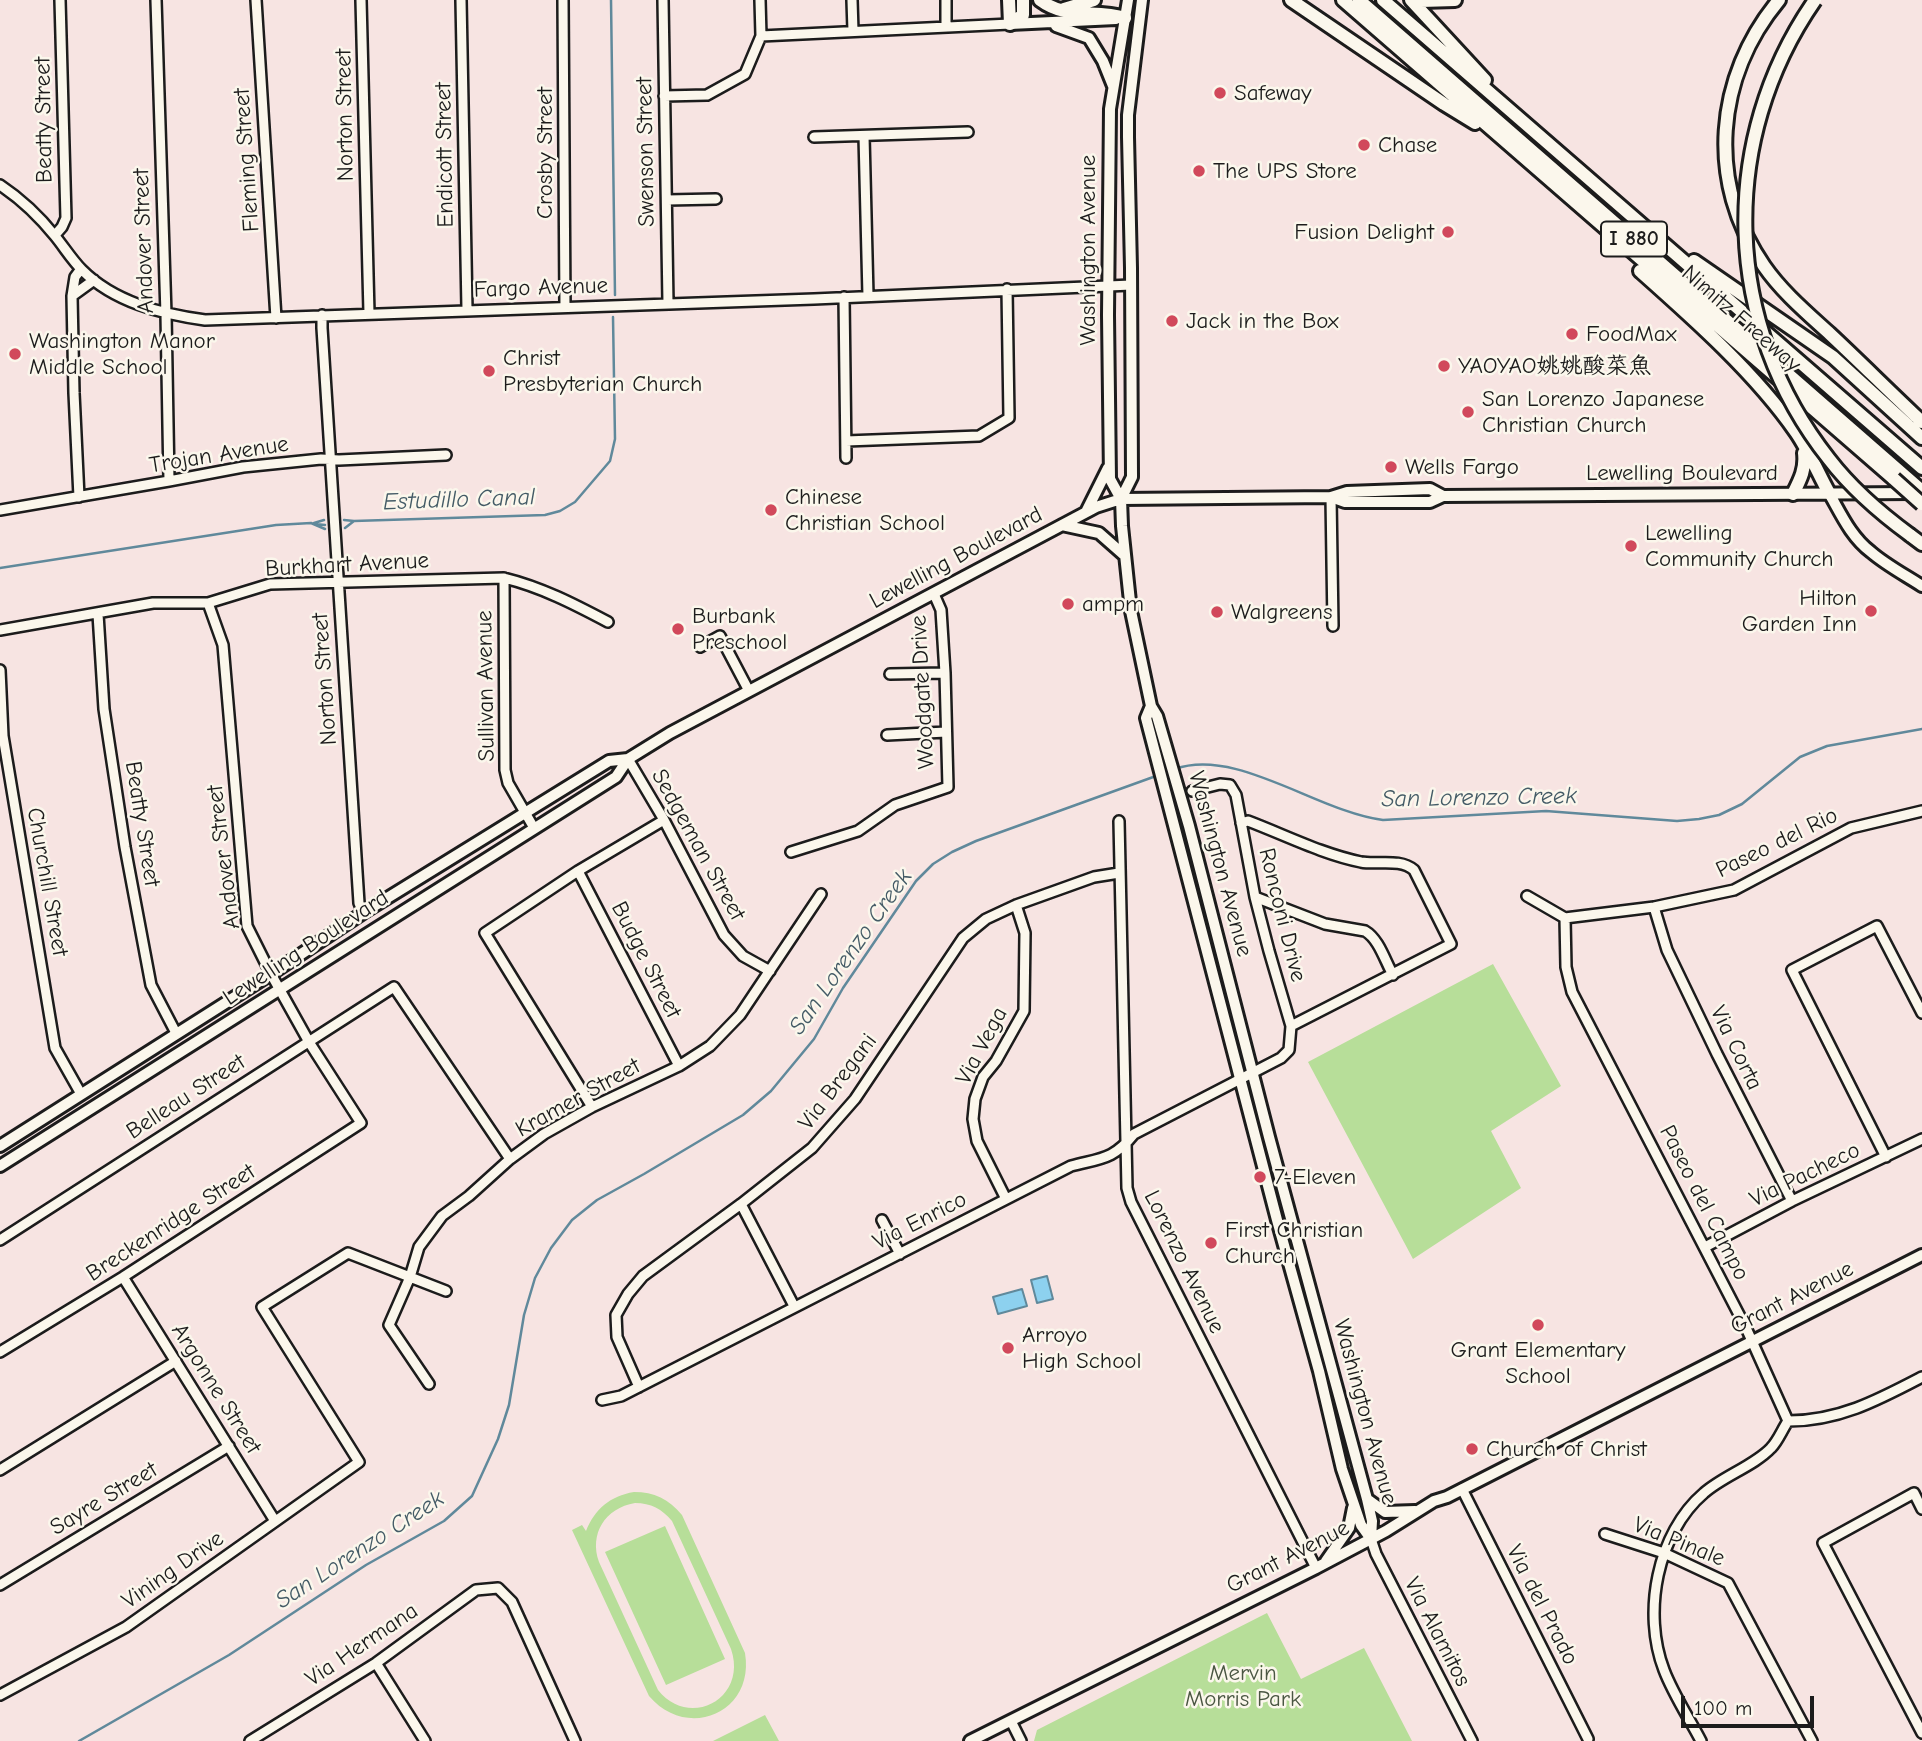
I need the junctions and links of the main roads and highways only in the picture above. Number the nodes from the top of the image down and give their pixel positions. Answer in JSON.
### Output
{"nodes":[{"id":1,"x":1009,"y":0,"type":"edge"},
{"id":2,"x":1023,"y":0,"type":"edge"},
{"id":3,"x":1040,"y":0,"type":"edge"},
{"id":4,"x":1094,"y":0,"type":"edge"},
{"id":5,"x":1128,"y":0,"type":"edge"},
{"id":6,"x":1142,"y":0,"type":"edge"},
{"id":7,"x":1291,"y":0,"type":"edge"},
{"id":8,"x":1343,"y":0,"type":"edge"},
{"id":9,"x":1359,"y":0,"type":"edge"},
{"id":10,"x":1383,"y":0,"type":"edge"},
{"id":11,"x":1411,"y":0,"type":"edge"},
{"id":12,"x":1455,"y":0,"type":"edge"},
{"id":13,"x":1779,"y":0,"type":"edge"},
{"id":14,"x":1815,"y":0,"type":"edge"},
{"id":15,"x":1421,"y":1,"type":"edge"},
{"id":16,"x":1058,"y":10,"type":"junction"},
{"id":17,"x":1125,"y":18,"type":"junction"},
{"id":18,"x":1139,"y":20,"type":"junction"},
{"id":19,"x":1010,"y":24,"type":"junction"},
{"id":20,"x":1050,"y":24,"type":"junction"},
{"id":21,"x":1114,"y":87,"type":"junction"},
{"id":22,"x":1522,"y":121,"type":"junction"},
{"id":23,"x":1502,"y":139,"type":"junction"},
{"id":24,"x":1569,"y":198,"type":"junction"},
{"id":25,"x":1634,"y":218,"type":"junction"},
{"id":26,"x":1922,"y":422,"type":"edge"},
{"id":27,"x":1922,"y":438,"type":"edge"},
{"id":28,"x":1803,"y":445,"type":"junction"},
{"id":29,"x":1110,"y":462,"type":"junction"},
{"id":30,"x":1922,"y":468,"type":"edge"},
{"id":31,"x":1922,"y":492,"type":"edge"},
{"id":32,"x":1829,"y":493,"type":"junction"},
{"id":33,"x":1793,"y":494,"type":"junction"},
{"id":34,"x":1121,"y":499,"type":"junction"},
{"id":35,"x":1922,"y":504,"type":"edge"},
{"id":36,"x":1087,"y":512,"type":"junction"},
{"id":37,"x":1062,"y":525,"type":"junction"},
{"id":38,"x":1922,"y":544,"type":"edge"},
{"id":39,"x":1124,"y":555,"type":"junction"},
{"id":40,"x":1922,"y":586,"type":"edge"},
{"id":41,"x":1151,"y":706,"type":"junction"},
{"id":42,"x":628,"y":759,"type":"junction"},
{"id":43,"x":363,"y":913,"type":"junction"},
{"id":44,"x":363,"y":936,"type":"junction"},
{"id":45,"x":0,"y":1146,"type":"edge"},
{"id":46,"x":0,"y":1166,"type":"edge"},
{"id":47,"x":1922,"y":1255,"type":"edge"},
{"id":48,"x":1367,"y":1499,"type":"junction"},
{"id":49,"x":1354,"y":1502,"type":"junction"},
{"id":50,"x":1418,"y":1511,"type":"junction"},
{"id":51,"x":1371,"y":1539,"type":"junction"},
{"id":52,"x":1320,"y":1565,"type":"junction"},
{"id":53,"x":970,"y":1741,"type":"edge"}],
"edges":[{"from":1,"to":19,"type":"highway"},
{"from":2,"to":19,"type":"highway"},
{"from":3,"to":16,"type":"highway"},
{"from":4,"to":16,"type":"highway"},
{"from":5,"to":17,"type":"main road","name":"Washington Avenue"},
{"from":6,"to":18,"type":"main road","name":"Washington Avenue"},
{"from":7,"to":23,"type":"highway"},
{"from":8,"to":23,"type":"highway","name":"Nimitz Freeway","number":"I 880"},
{"from":9,"to":31,"type":"highway","number":"I 880"},
{"from":10,"to":22,"type":"highway","name":"Nimitz Freeway","number":"I 880"},
{"from":11,"to":22,"type":"highway"},
{"from":12,"to":15,"type":"highway"},
{"from":13,"to":26,"type":"highway"},
{"from":14,"to":38,"type":"highway","bridge":true},
{"from":16,"to":17,"type":"highway"},
{"from":17,"to":18,"type":"main road"},
{"from":17,"to":20,"type":"main road"},
{"from":17,"to":21,"type":"main road","name":"Washington Avenue"},
{"from":18,"to":34,"type":"main road","name":"Washington Avenue"},
{"from":19,"to":20,"type":"main road"},
{"from":20,"to":21,"type":"main road"},
{"from":21,"to":29,"type":"main road","name":"Washington Avenue"},
{"from":22,"to":25,"type":"highway","name":"Nimitz Freeway","number":"I 880"},
{"from":23,"to":24,"type":"highway","name":"Nimitz Freeway","number":"I 880"},
{"from":24,"to":28,"type":"highway"},
{"from":24,"to":35,"type":"highway","name":"Nimitz Freeway","number":"I 880","bridge":true},
{"from":25,"to":27,"type":"highway"},
{"from":25,"to":30,"type":"highway","name":"Nimitz Freeway","number":"I 880"},
{"from":28,"to":32,"type":"highway"},
{"from":28,"to":33,"type":"highway"},
{"from":29,"to":34,"type":"main road","name":"Washington Avenue"},
{"from":29,"to":36,"type":"main road"},
{"from":31,"to":32,"type":"main road","name":"Lewelling Boulevard"},
{"from":32,"to":33,"type":"main road","name":"Lewelling Boulevard"},
{"from":32,"to":40,"type":"main road"},
{"from":33,"to":34,"type":"main road","name":"Lewelling Boulevard"},
{"from":34,"to":36,"type":"main road","name":"Lewelling Boulevard"},
{"from":34,"to":39,"type":"main road","name":"Washington Avenue"},
{"from":36,"to":37,"type":"main road","name":"Lewelling Boulevard"},
{"from":37,"to":39,"type":"main road"},
{"from":37,"to":42,"type":"main road","name":"Lewelling Boulevard"},
{"from":39,"to":41,"type":"main road","name":"Washington Avenue"},
{"from":41,"to":48,"type":"main road","name":"Washington Avenue"},
{"from":41,"to":49,"type":"main road","name":"Washington Avenue"},
{"from":42,"to":43,"type":"main road","name":"Lewelling Boulevard"},
{"from":42,"to":44,"type":"main road","name":"Lewelling Boulevard"},
{"from":43,"to":44,"type":"main road"},
{"from":43,"to":45,"type":"main road","name":"Lewelling Boulevard"},
{"from":44,"to":46,"type":"main road","name":"Lewelling Boulevard"},
{"from":47,"to":50,"type":"main road","name":"Grant Avenue"},
{"from":48,"to":50,"type":"main road"},
{"from":48,"to":51,"type":"main road","name":"Washington Avenue"},
{"from":49,"to":51,"type":"main road","name":"Washington Avenue"},
{"from":49,"to":52,"type":"main road"},
{"from":50,"to":51,"type":"main road","name":"Grant Avenue"},
{"from":51,"to":52,"type":"main road","name":"Grant Avenue"},
{"from":52,"to":53,"type":"main road","name":"Grant Avenue"}]}
